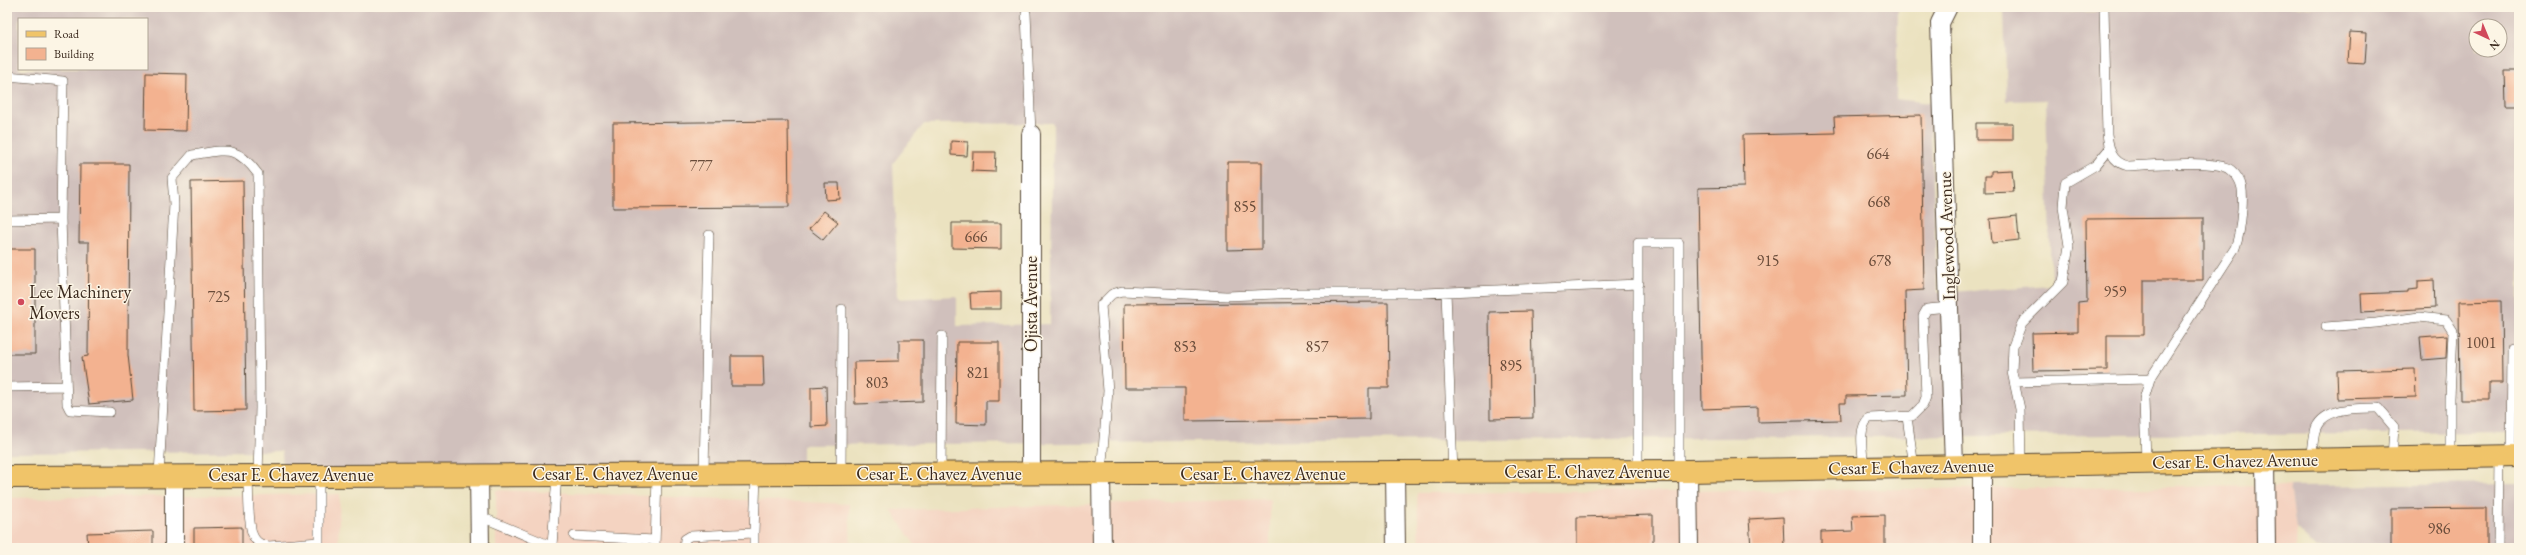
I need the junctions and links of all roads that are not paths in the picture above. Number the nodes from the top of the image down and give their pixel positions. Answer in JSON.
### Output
{"nodes":[{"id":1,"x":1948,"y":7,"type":"edge"},
{"id":2,"x":2104,"y":7,"type":"edge"},
{"id":3,"x":1026,"y":13,"type":"dead end"},
{"id":4,"x":7,"y":76,"type":"edge"},
{"id":5,"x":1031,"y":134,"type":"joint"},
{"id":6,"x":2109,"y":149,"type":"junction"},
{"id":7,"x":61,"y":219,"type":"junction"},
{"id":8,"x":7,"y":220,"type":"edge"},
{"id":9,"x":709,"y":235,"type":"dead end"},
{"id":10,"x":1639,"y":284,"type":"junction"},
{"id":11,"x":1446,"y":292,"type":"junction"},
{"id":12,"x":1949,"y":307,"type":"junction"},
{"id":13,"x":842,"y":309,"type":"dead end"},
{"id":14,"x":2326,"y":327,"type":"dead end"},
{"id":15,"x":942,"y":336,"type":"dead end"},
{"id":16,"x":2512,"y":349,"type":"dead end"},
{"id":17,"x":2150,"y":379,"type":"junction"},
{"id":18,"x":2014,"y":382,"type":"junction"},
{"id":19,"x":66,"y":386,"type":"junction"},
{"id":20,"x":7,"y":387,"type":"edge"},
{"id":21,"x":110,"y":412,"type":"dead end"},
{"id":22,"x":1907,"y":417,"type":"junction"},
{"id":23,"x":2510,"y":456,"type":"edge"},
{"id":24,"x":2450,"y":457,"type":"junction"},
{"id":25,"x":2392,"y":458,"type":"junction"},
{"id":26,"x":2311,"y":459,"type":"junction"},
{"id":27,"x":2266,"y":460,"type":"junction"},
{"id":28,"x":2146,"y":462,"type":"junction"},
{"id":29,"x":1982,"y":465,"type":"junction"},
{"id":30,"x":2021,"y":465,"type":"junction"},
{"id":31,"x":1954,"y":466,"type":"junction"},
{"id":32,"x":1914,"y":467,"type":"junction"},
{"id":33,"x":1864,"y":468,"type":"junction"},
{"id":34,"x":1638,"y":471,"type":"junction"},
{"id":35,"x":1684,"y":471,"type":"junction"},
{"id":36,"x":657,"y":473,"type":"junction"},
{"id":37,"x":704,"y":473,"type":"junction"},
{"id":38,"x":756,"y":473,"type":"junction"},
{"id":39,"x":841,"y":473,"type":"junction"},
{"id":40,"x":941,"y":473,"type":"junction"},
{"id":41,"x":1395,"y":473,"type":"junction"},
{"id":42,"x":1453,"y":473,"type":"junction"},
{"id":43,"x":479,"y":474,"type":"junction"},
{"id":44,"x":557,"y":474,"type":"junction"},
{"id":45,"x":1031,"y":474,"type":"junction"},
{"id":46,"x":1101,"y":474,"type":"junction"},
{"id":47,"x":253,"y":475,"type":"junction"},
{"id":48,"x":319,"y":475,"type":"junction"},
{"id":49,"x":166,"y":476,"type":"junction"},
{"id":50,"x":7,"y":477,"type":"edge"},
{"id":51,"x":479,"y":516,"type":"junction"},
{"id":52,"x":754,"y":533,"type":"junction"},
{"id":53,"x":574,"y":536,"type":"dead end"},
{"id":54,"x":655,"y":544,"type":"edge"},
{"id":55,"x":319,"y":545,"type":"edge"},
{"id":56,"x":554,"y":547,"type":"edge"},
{"id":57,"x":174,"y":548,"type":"edge"},
{"id":58,"x":480,"y":548,"type":"edge"},
{"id":59,"x":684,"y":548,"type":"edge"},
{"id":60,"x":754,"y":548,"type":"edge"},
{"id":61,"x":1102,"y":548,"type":"edge"},
{"id":62,"x":1396,"y":548,"type":"edge"},
{"id":63,"x":1689,"y":548,"type":"edge"},
{"id":64,"x":1982,"y":548,"type":"edge"},
{"id":65,"x":2266,"y":548,"type":"edge"},
{"id":66,"x":2498,"y":548,"type":"edge"}],
"edges":[{"from":1,"to":12,"type":"street","name":"Inglewood Avenue"},
{"from":2,"to":6,"type":"lane"},
{"from":3,"to":5,"type":"lane"},
{"from":4,"to":7,"type":"lane"},
{"from":5,"to":45,"type":"street","name":"Ojista Avenue"},
{"from":6,"to":17,"type":"lane"},
{"from":6,"to":18,"type":"lane"},
{"from":7,"to":8,"type":"lane"},
{"from":7,"to":19,"type":"lane"},
{"from":9,"to":37,"type":"lane"},
{"from":10,"to":11,"type":"lane"},
{"from":10,"to":34,"type":"lane"},
{"from":10,"to":35,"type":"lane"},
{"from":11,"to":42,"type":"lane"},
{"from":11,"to":46,"type":"lane"},
{"from":12,"to":22,"type":"lane"},
{"from":12,"to":31,"type":"street","name":"Inglewood Avenue"},
{"from":13,"to":39,"type":"lane"},
{"from":14,"to":24,"type":"lane"},
{"from":15,"to":40,"type":"lane"},
{"from":16,"to":23,"type":"lane"},
{"from":17,"to":18,"type":"lane"},
{"from":17,"to":28,"type":"lane"},
{"from":18,"to":30,"type":"lane"},
{"from":19,"to":20,"type":"lane"},
{"from":19,"to":21,"type":"lane"},
{"from":22,"to":32,"type":"lane"},
{"from":22,"to":33,"type":"lane"},
{"from":23,"to":24,"type":"main road","name":"Cesar E. Chavez Avenue"},
{"from":23,"to":66,"type":"lane"},
{"from":24,"to":25,"type":"main road","name":"Cesar E. Chavez Avenue"},
{"from":25,"to":26,"type":"main road","name":"Cesar E. Chavez Avenue"},
{"from":25,"to":26,"type":"lane"},
{"from":26,"to":27,"type":"main road","name":"Cesar E. Chavez Avenue"},
{"from":27,"to":28,"type":"main road","name":"Cesar E. Chavez Avenue"},
{"from":27,"to":65,"type":"street"},
{"from":28,"to":30,"type":"main road","name":"Cesar E. Chavez Avenue"},
{"from":29,"to":30,"type":"main road","name":"Cesar E. Chavez Avenue"},
{"from":29,"to":31,"type":"main road","name":"Cesar E. Chavez Avenue"},
{"from":29,"to":64,"type":"street"},
{"from":31,"to":32,"type":"main road","name":"Cesar E. Chavez Avenue"},
{"from":32,"to":33,"type":"main road","name":"Cesar E. Chavez Avenue"},
{"from":33,"to":35,"type":"main road","name":"Cesar E. Chavez Avenue"},
{"from":34,"to":35,"type":"main road","name":"Cesar E. Chavez Avenue"},
{"from":34,"to":42,"type":"main road","name":"Cesar E. Chavez Avenue"},
{"from":35,"to":63,"type":"street"},
{"from":36,"to":37,"type":"main road","name":"Cesar E. Chavez Avenue"},
{"from":36,"to":44,"type":"main road","name":"Cesar E. Chavez Avenue"},
{"from":36,"to":54,"type":"lane"},
{"from":37,"to":38,"type":"main road","name":"Cesar E. Chavez Avenue"},
{"from":38,"to":39,"type":"main road","name":"Cesar E. Chavez Avenue"},
{"from":38,"to":52,"type":"lane"},
{"from":39,"to":40,"type":"main road","name":"Cesar E. Chavez Avenue"},
{"from":40,"to":45,"type":"main road","name":"Cesar E. Chavez Avenue"},
{"from":41,"to":42,"type":"main road","name":"Cesar E. Chavez Avenue"},
{"from":41,"to":46,"type":"main road","name":"Cesar E. Chavez Avenue"},
{"from":41,"to":62,"type":"street"},
{"from":43,"to":44,"type":"main road","name":"Cesar E. Chavez Avenue"},
{"from":43,"to":48,"type":"main road","name":"Cesar E. Chavez Avenue"},
{"from":43,"to":51,"type":"street"},
{"from":44,"to":56,"type":"lane"},
{"from":45,"to":46,"type":"main road","name":"Cesar E. Chavez Avenue"},
{"from":46,"to":61,"type":"street"},
{"from":47,"to":48,"type":"main road","name":"Cesar E. Chavez Avenue"},
{"from":47,"to":49,"type":"main road","name":"Cesar E. Chavez Avenue"},
{"from":47,"to":49,"type":"lane"},
{"from":47,"to":55,"type":"lane"},
{"from":48,"to":55,"type":"lane"},
{"from":49,"to":50,"type":"main road","name":"Cesar E. Chavez Avenue"},
{"from":49,"to":57,"type":"street"},
{"from":51,"to":56,"type":"lane"},
{"from":51,"to":58,"type":"street"},
{"from":52,"to":59,"type":"lane"},
{"from":52,"to":60,"type":"lane"},
{"from":53,"to":54,"type":"lane"}]}
